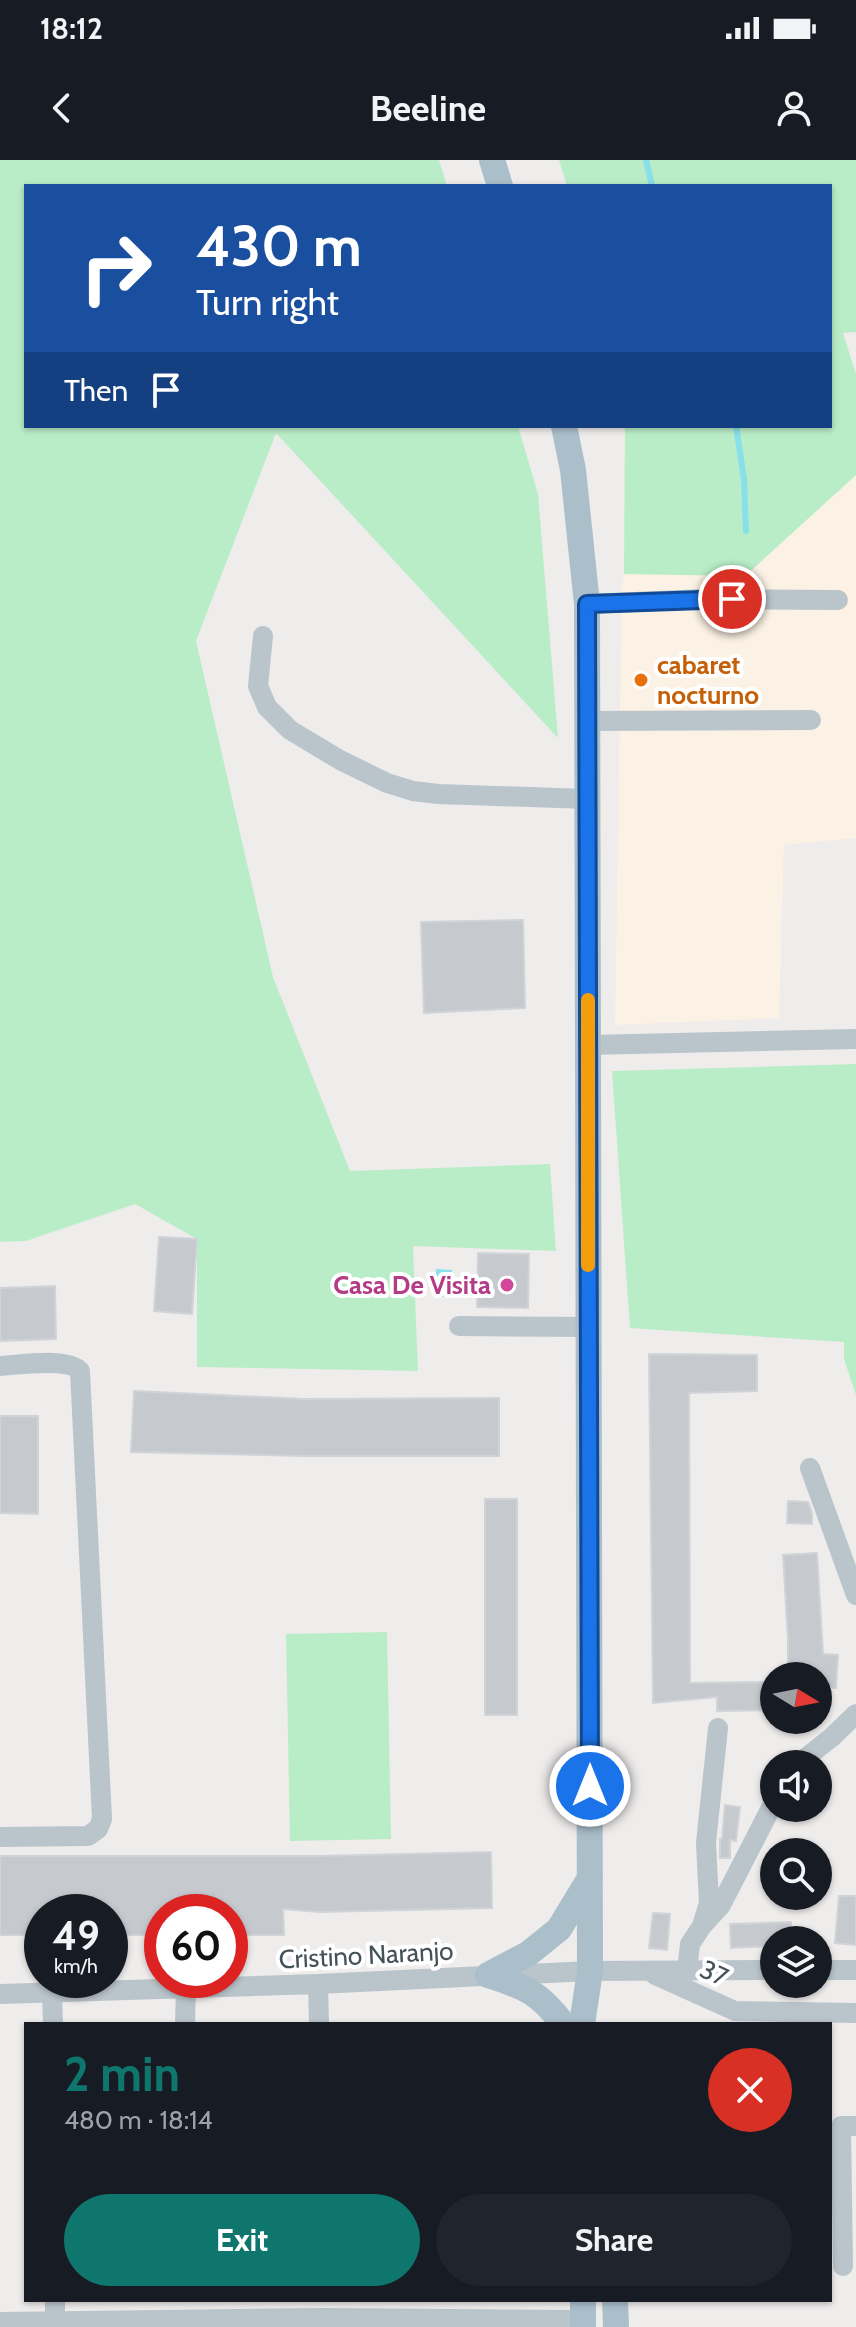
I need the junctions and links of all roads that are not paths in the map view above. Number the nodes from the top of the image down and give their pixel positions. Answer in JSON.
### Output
{"nodes":[{"id":1,"x":492,"y":160,"type":"edge"},
{"id":2,"x":499,"y":184,"type":"edge"},
{"id":3,"x":564,"y":428,"type":"edge"},
{"id":4,"x":838,"y":600,"type":"dead end"},
{"id":5,"x":587,"y":604,"type":"junction"},
{"id":6,"x":263,"y":636,"type":"dead end"},
{"id":7,"x":811,"y":720,"type":"dead end"},
{"id":8,"x":587,"y":721,"type":"junction"},
{"id":9,"x":587,"y":799,"type":"junction"},
{"id":10,"x":856,"y":1039,"type":"edge"},
{"id":11,"x":588,"y":1045,"type":"junction"},
{"id":12,"x":459,"y":1326,"type":"dead end"},
{"id":13,"x":588,"y":1327,"type":"junction"},
{"id":14,"x":0,"y":1366,"type":"edge"},
{"id":15,"x":810,"y":1468,"type":"dead end"},
{"id":16,"x":856,"y":1595,"type":"edge"},
{"id":17,"x":856,"y":1714,"type":"edge"},
{"id":18,"x":718,"y":1728,"type":"dead end"},
{"id":19,"x":814,"y":1750,"type":"edge"},
{"id":20,"x":763,"y":1822,"type":"edge"},
{"id":21,"x":0,"y":1837,"type":"edge"},
{"id":22,"x":590,"y":1878,"type":"junction"},
{"id":23,"x":702,"y":1926,"type":"junction"},
{"id":24,"x":760,"y":1970,"type":"edge"},
{"id":25,"x":832,"y":1970,"type":"edge"},
{"id":26,"x":856,"y":1970,"type":"edge"},
{"id":27,"x":590,"y":1971,"type":"junction"},
{"id":28,"x":648,"y":1971,"type":"junction"},
{"id":29,"x":687,"y":1971,"type":"junction"},
{"id":30,"x":488,"y":1975,"type":"junction"},
{"id":31,"x":318,"y":1984,"type":"junction"},
{"id":32,"x":248,"y":1987,"type":"edge"},
{"id":33,"x":0,"y":1994,"type":"edge"},
{"id":34,"x":24,"y":1994,"type":"edge"},
{"id":35,"x":52,"y":1998,"type":"edge"},
{"id":36,"x":186,"y":1998,"type":"edge"},
{"id":37,"x":856,"y":2013,"type":"edge"},
{"id":38,"x":53,"y":2022,"type":"edge"},
{"id":39,"x":185,"y":2022,"type":"edge"},
{"id":40,"x":319,"y":2022,"type":"edge"},
{"id":41,"x":562,"y":2022,"type":"edge"},
{"id":42,"x":582,"y":2022,"type":"edge"},
{"id":43,"x":603,"y":2022,"type":"edge"},
{"id":44,"x":856,"y":2126,"type":"edge"},
{"id":45,"x":843,"y":2266,"type":"edge"},
{"id":46,"x":55,"y":2302,"type":"edge"},
{"id":47,"x":615,"y":2302,"type":"edge"},
{"id":48,"x":441,"y":2309,"type":"edge"},
{"id":49,"x":323,"y":2315,"type":"edge"},
{"id":50,"x":583,"y":2316,"type":"edge"},
{"id":51,"x":0,"y":2322,"type":"edge"},
{"id":52,"x":55,"y":2325,"type":"edge"},
{"id":53,"x":616,"y":2327,"type":"edge"}],
"edges":[{"from":1,"to":2,"type":"main road"},
{"from":3,"to":5,"type":"main road"},
{"from":4,"to":5,"type":"street"},
{"from":5,"to":8,"type":"main road"},
{"from":6,"to":9,"type":"street"},
{"from":7,"to":8,"type":"street"},
{"from":8,"to":9,"type":"main road"},
{"from":9,"to":11,"type":"main road"},
{"from":10,"to":11,"type":"street"},
{"from":11,"to":13,"type":"main road"},
{"from":12,"to":13,"type":"street"},
{"from":13,"to":22,"type":"main road"},
{"from":14,"to":21,"type":"street"},
{"from":15,"to":16,"type":"street"},
{"from":17,"to":19,"type":"street"},
{"from":18,"to":23,"type":"street"},
{"from":20,"to":23,"type":"street"},
{"from":22,"to":27,"type":"main road"},
{"from":22,"to":30,"type":"main road"},
{"from":23,"to":29,"type":"street"},
{"from":24,"to":29,"type":"street","name":"37"},
{"from":25,"to":26,"type":"street"},
{"from":27,"to":28,"type":"street","name":"37"},
{"from":27,"to":30,"type":"street","name":"Cristino Naranjo"},
{"from":27,"to":42,"type":"main road"},
{"from":27,"to":43,"type":"main road"},
{"from":28,"to":29,"type":"street","name":"37"},
{"from":28,"to":37,"type":"street","name":"37"},
{"from":30,"to":31,"type":"street","name":"Cristino Naranjo"},
{"from":30,"to":41,"type":"main road"},
{"from":31,"to":32,"type":"street","name":"Cristino Naranjo"},
{"from":31,"to":40,"type":"street"},
{"from":33,"to":34,"type":"street","name":"Cristino Naranjo"},
{"from":35,"to":38,"type":"street"},
{"from":36,"to":39,"type":"street"},
{"from":44,"to":45,"type":"street"},
{"from":46,"to":52,"type":"street"},
{"from":47,"to":53,"type":"main road"},
{"from":48,"to":49,"type":"street"},
{"from":48,"to":50,"type":"street"},
{"from":49,"to":52,"type":"street"},
{"from":51,"to":52,"type":"street"}]}
